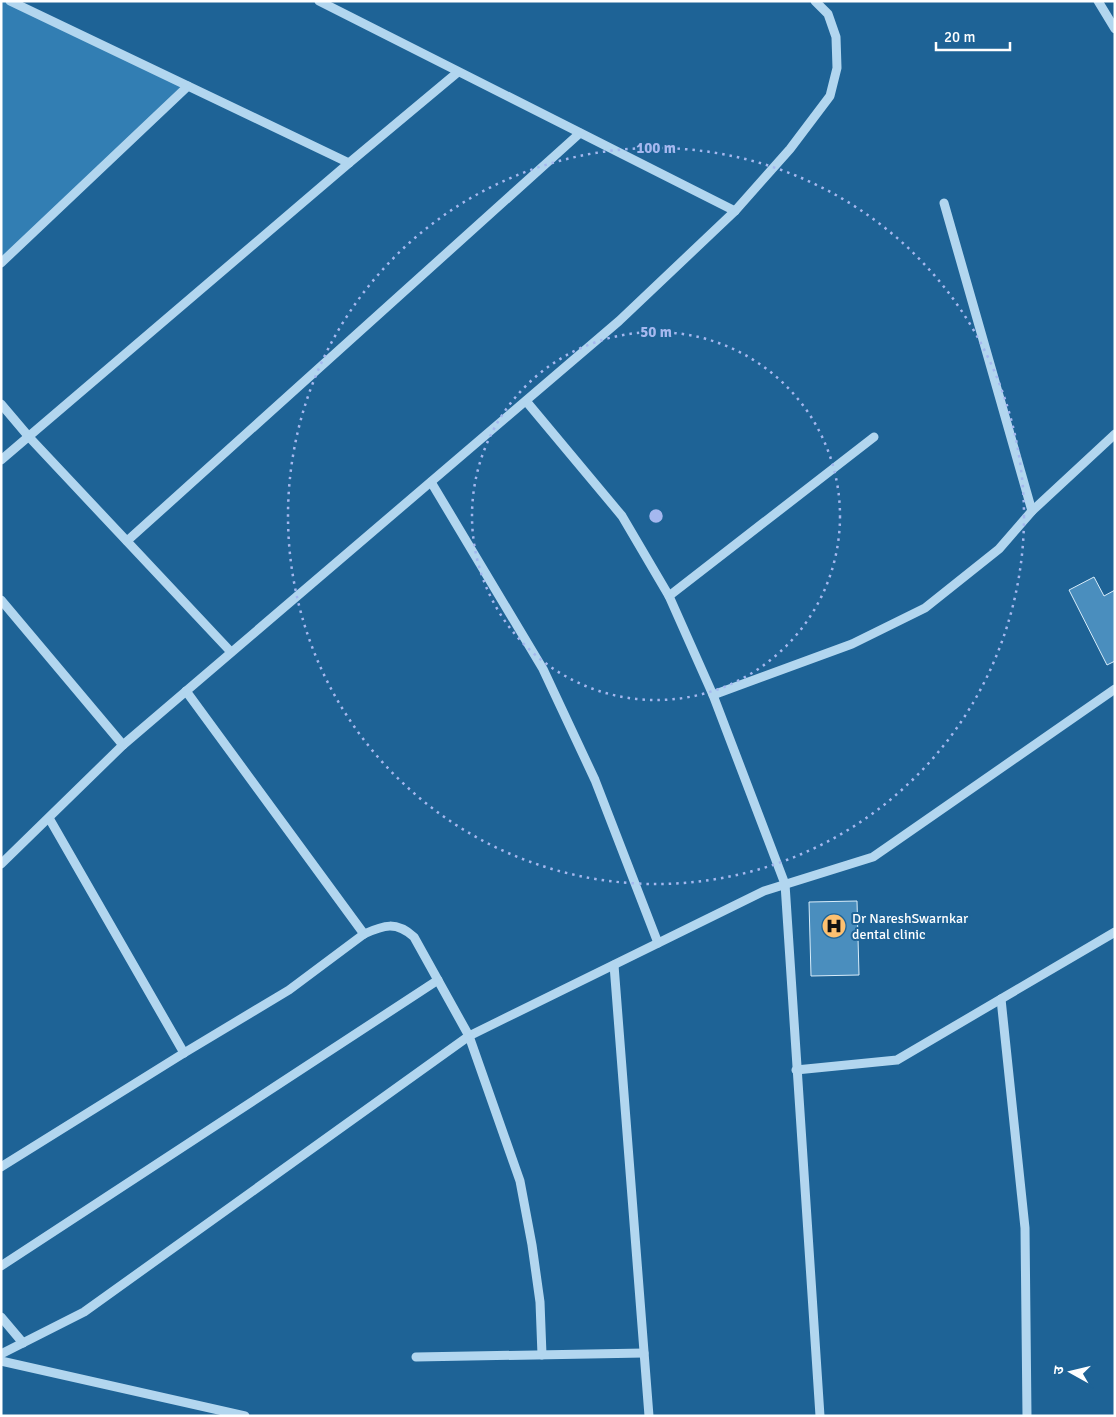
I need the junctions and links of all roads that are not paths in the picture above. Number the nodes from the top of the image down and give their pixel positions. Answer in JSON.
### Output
{"nodes":[{"id":1,"x":10,"y":1,"type":"edge"},
{"id":2,"x":319,"y":1,"type":"edge"},
{"id":3,"x":815,"y":1,"type":"edge"},
{"id":4,"x":1098,"y":1,"type":"edge"},
{"id":5,"x":1115,"y":29,"type":"edge"},
{"id":6,"x":458,"y":72,"type":"junction"},
{"id":7,"x":188,"y":86,"type":"junction"},
{"id":8,"x":580,"y":133,"type":"junction"},
{"id":9,"x":349,"y":163,"type":"junction"},
{"id":10,"x":944,"y":203,"type":"dead end"},
{"id":11,"x":735,"y":211,"type":"junction"},
{"id":12,"x":1,"y":263,"type":"edge"},
{"id":13,"x":526,"y":400,"type":"junction"},
{"id":14,"x":1,"y":404,"type":"edge"},
{"id":15,"x":1115,"y":434,"type":"edge"},
{"id":16,"x":29,"y":437,"type":"junction"},
{"id":17,"x":874,"y":437,"type":"dead end"},
{"id":18,"x":1,"y":460,"type":"edge"},
{"id":19,"x":431,"y":482,"type":"junction"},
{"id":20,"x":1032,"y":511,"type":"junction"},
{"id":21,"x":127,"y":541,"type":"junction"},
{"id":22,"x":668,"y":596,"type":"junction"},
{"id":23,"x":3,"y":607,"type":"edge"},
{"id":24,"x":231,"y":652,"type":"junction"},
{"id":25,"x":1115,"y":689,"type":"edge"},
{"id":26,"x":186,"y":691,"type":"junction"},
{"id":27,"x":713,"y":695,"type":"junction"},
{"id":28,"x":123,"y":745,"type":"junction"},
{"id":29,"x":49,"y":818,"type":"junction"},
{"id":30,"x":1,"y":864,"type":"edge"},
{"id":31,"x":785,"y":884,"type":"junction"},
{"id":32,"x":1115,"y":932,"type":"edge"},
{"id":33,"x":364,"y":934,"type":"junction"},
{"id":34,"x":658,"y":943,"type":"junction"},
{"id":35,"x":614,"y":965,"type":"junction"},
{"id":36,"x":438,"y":980,"type":"junction"},
{"id":37,"x":1001,"y":999,"type":"junction"},
{"id":38,"x":469,"y":1036,"type":"junction"},
{"id":39,"x":184,"y":1053,"type":"junction"},
{"id":40,"x":796,"y":1070,"type":"junction"},
{"id":41,"x":1,"y":1167,"type":"edge"},
{"id":42,"x":1,"y":1266,"type":"edge"},
{"id":43,"x":1,"y":1317,"type":"edge"},
{"id":44,"x":23,"y":1343,"type":"junction"},
{"id":45,"x":644,"y":1353,"type":"junction"},
{"id":46,"x":1,"y":1354,"type":"edge"},
{"id":47,"x":542,"y":1355,"type":"junction"},
{"id":48,"x":416,"y":1357,"type":"dead end"},
{"id":49,"x":1,"y":1361,"type":"edge"},
{"id":50,"x":245,"y":1416,"type":"edge"},
{"id":51,"x":649,"y":1416,"type":"edge"},
{"id":52,"x":820,"y":1416,"type":"edge"},
{"id":53,"x":1027,"y":1416,"type":"edge"}],
"edges":[{"from":1,"to":7,"type":"street"},
{"from":2,"to":6,"type":"street"},
{"from":3,"to":11,"type":"street"},
{"from":4,"to":5,"type":"street"},
{"from":6,"to":8,"type":"street"},
{"from":6,"to":9,"type":"street"},
{"from":7,"to":9,"type":"street"},
{"from":7,"to":12,"type":"street"},
{"from":8,"to":11,"type":"street"},
{"from":8,"to":21,"type":"street"},
{"from":9,"to":16,"type":"street"},
{"from":10,"to":20,"type":"street"},
{"from":11,"to":13,"type":"street"},
{"from":13,"to":19,"type":"street"},
{"from":13,"to":22,"type":"street"},
{"from":14,"to":16,"type":"street"},
{"from":15,"to":20,"type":"street"},
{"from":16,"to":18,"type":"street"},
{"from":16,"to":21,"type":"street"},
{"from":17,"to":22,"type":"street"},
{"from":19,"to":24,"type":"street"},
{"from":19,"to":34,"type":"street"},
{"from":20,"to":27,"type":"street"},
{"from":21,"to":24,"type":"street"},
{"from":22,"to":27,"type":"street"},
{"from":23,"to":28,"type":"street"},
{"from":24,"to":26,"type":"street"},
{"from":25,"to":31,"type":"street"},
{"from":26,"to":28,"type":"street"},
{"from":26,"to":33,"type":"street"},
{"from":27,"to":31,"type":"street"},
{"from":28,"to":29,"type":"street"},
{"from":29,"to":30,"type":"street"},
{"from":29,"to":39,"type":"street"},
{"from":31,"to":34,"type":"street"},
{"from":31,"to":40,"type":"street"},
{"from":32,"to":37,"type":"street"},
{"from":33,"to":36,"type":"street"},
{"from":33,"to":39,"type":"street"},
{"from":34,"to":35,"type":"street"},
{"from":35,"to":38,"type":"street"},
{"from":35,"to":45,"type":"street"},
{"from":36,"to":38,"type":"street"},
{"from":36,"to":42,"type":"street"},
{"from":37,"to":40,"type":"street"},
{"from":37,"to":53,"type":"street"},
{"from":38,"to":44,"type":"street"},
{"from":38,"to":47,"type":"street"},
{"from":39,"to":41,"type":"street"},
{"from":40,"to":52,"type":"street"},
{"from":43,"to":44,"type":"street"},
{"from":44,"to":46,"type":"street"},
{"from":45,"to":47,"type":"street"},
{"from":45,"to":51,"type":"street"},
{"from":47,"to":48,"type":"street"},
{"from":49,"to":50,"type":"street"}]}
